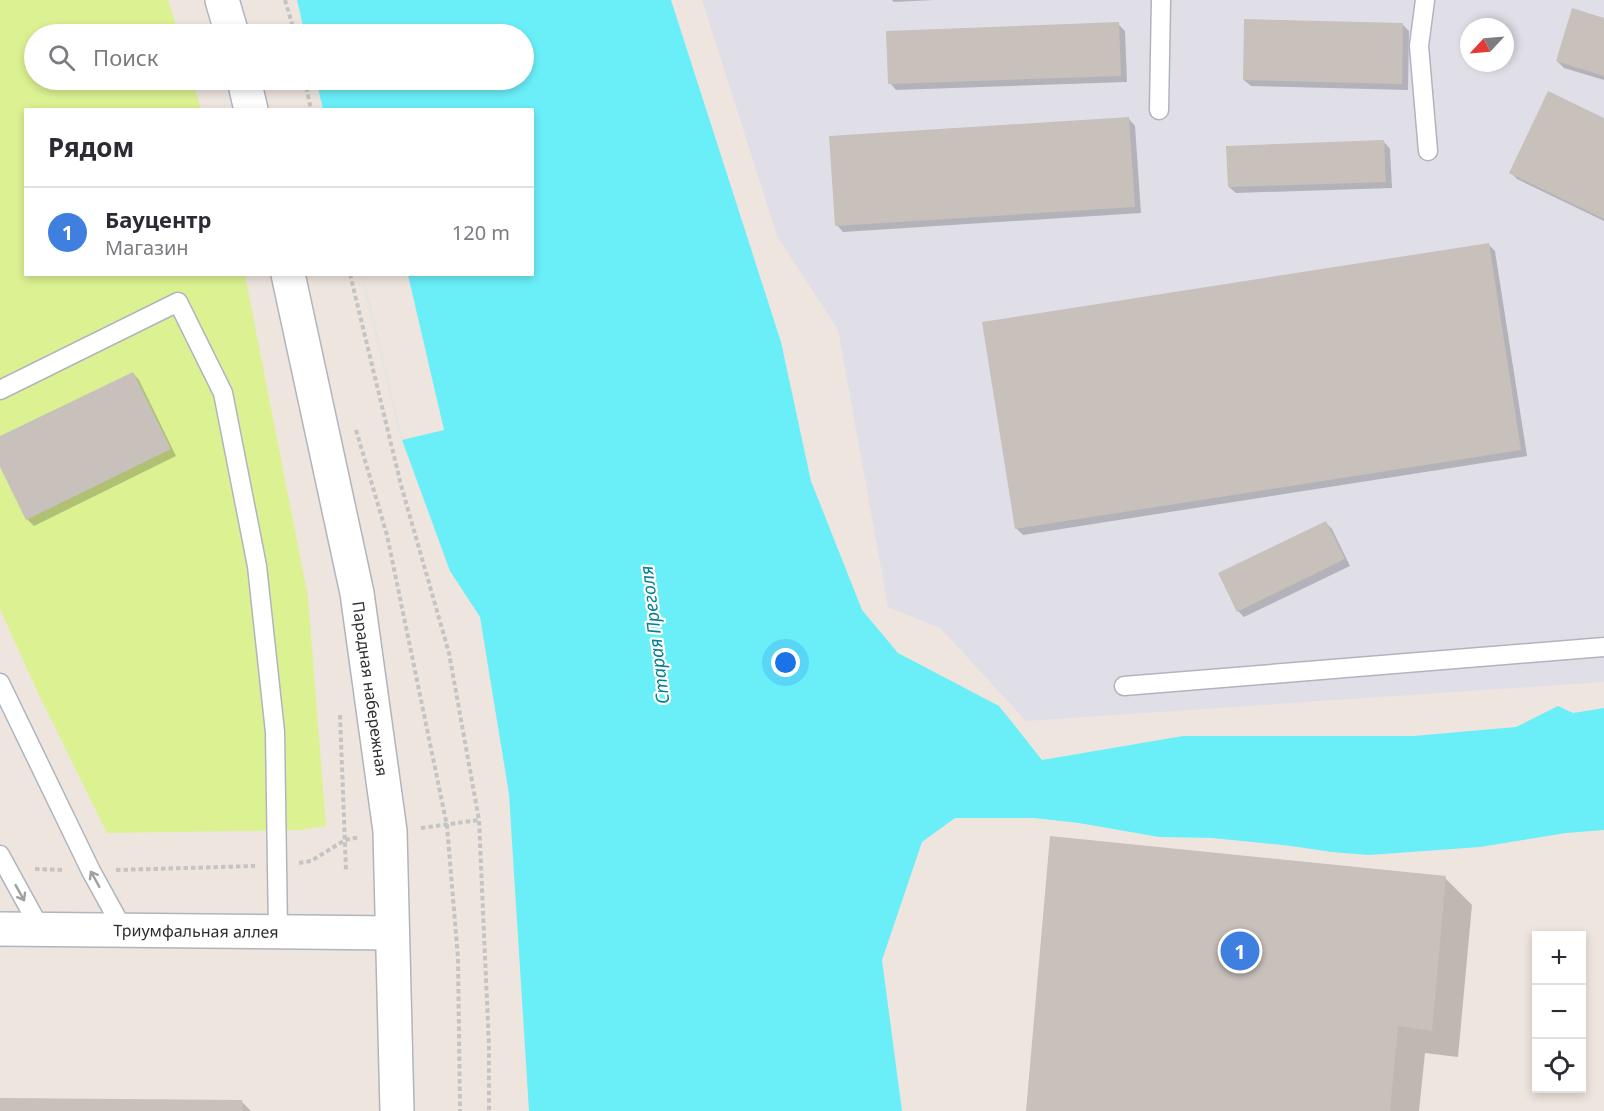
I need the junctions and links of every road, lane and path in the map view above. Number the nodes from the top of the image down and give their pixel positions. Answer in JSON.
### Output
{"nodes":[{"id":1,"x":222,"y":0,"type":"edge"},
{"id":2,"x":285,"y":0,"type":"edge"},
{"id":3,"x":1161,"y":0,"type":"edge"},
{"id":4,"x":1425,"y":0,"type":"edge"},
{"id":5,"x":229,"y":24,"type":"edge"},
{"id":6,"x":292,"y":24,"type":"edge"},
{"id":7,"x":246,"y":90,"type":"edge"},
{"id":8,"x":307,"y":90,"type":"edge"},
{"id":9,"x":250,"y":108,"type":"edge"},
{"id":10,"x":311,"y":108,"type":"edge"},
{"id":11,"x":1159,"y":110,"type":"dead end"},
{"id":12,"x":1428,"y":151,"type":"dead end"},
{"id":13,"x":288,"y":276,"type":"edge"},
{"id":14,"x":350,"y":276,"type":"edge"},
{"id":15,"x":0,"y":390,"type":"edge"},
{"id":16,"x":355,"y":426,"type":"dead end"},
{"id":17,"x":1604,"y":647,"type":"edge"},
{"id":18,"x":0,"y":683,"type":"edge"},
{"id":19,"x":1124,"y":686,"type":"dead end"},
{"id":20,"x":340,"y":713,"type":"dead end"},
{"id":21,"x":479,"y":820,"type":"junction"},
{"id":22,"x":447,"y":825,"type":"junction"},
{"id":23,"x":390,"y":831,"type":"junction"},
{"id":24,"x":345,"y":840,"type":"junction"},
{"id":25,"x":3,"y":861,"type":"edge"},
{"id":26,"x":276,"y":866,"type":"junction"},
{"id":27,"x":346,"y":870,"type":"dead end"},
{"id":28,"x":91,"y":871,"type":"junction"},
{"id":29,"x":0,"y":929,"type":"edge"},
{"id":30,"x":41,"y":930,"type":"junction"},
{"id":31,"x":124,"y":931,"type":"junction"},
{"id":32,"x":278,"y":932,"type":"junction"},
{"id":33,"x":392,"y":933,"type":"junction"},
{"id":34,"x":397,"y":1111,"type":"edge"},
{"id":35,"x":460,"y":1111,"type":"edge"},
{"id":36,"x":489,"y":1111,"type":"edge"}],
"edges":[{"from":1,"to":5,"type":"main road"},
{"from":2,"to":6,"type":"path"},
{"from":3,"to":11,"type":"lane"},
{"from":4,"to":12,"type":"lane"},
{"from":7,"to":9,"type":"main road"},
{"from":8,"to":10,"type":"path"},
{"from":13,"to":23,"type":"main road","name":"Парадная набережная"},
{"from":14,"to":21,"type":"path"},
{"from":15,"to":26,"type":"lane"},
{"from":16,"to":22,"type":"path"},
{"from":17,"to":19,"type":"lane"},
{"from":18,"to":28,"type":"lane"},
{"from":20,"to":24,"type":"path"},
{"from":21,"to":22,"type":"path"},
{"from":21,"to":36,"type":"path"},
{"from":22,"to":23,"type":"path"},
{"from":22,"to":35,"type":"path"},
{"from":23,"to":24,"type":"path"},
{"from":23,"to":33,"type":"main road","name":"Парадная набережная"},
{"from":24,"to":26,"type":"path"},
{"from":24,"to":27,"type":"path"},
{"from":25,"to":28,"type":"path"},
{"from":25,"to":30,"type":"lane","one_way":true},
{"from":26,"to":28,"type":"path"},
{"from":26,"to":32,"type":"lane"},
{"from":31,"to":28,"type":"lane","one_way":true},
{"from":29,"to":30,"type":"main road","name":"Триумфальная аллея"},
{"from":30,"to":31,"type":"main road","name":"Триумфальная аллея"},
{"from":31,"to":32,"type":"main road","name":"Триумфальная аллея"},
{"from":32,"to":33,"type":"main road","name":"Триумфальная аллея"},
{"from":33,"to":34,"type":"main road","name":"Парадная набережная"}]}
